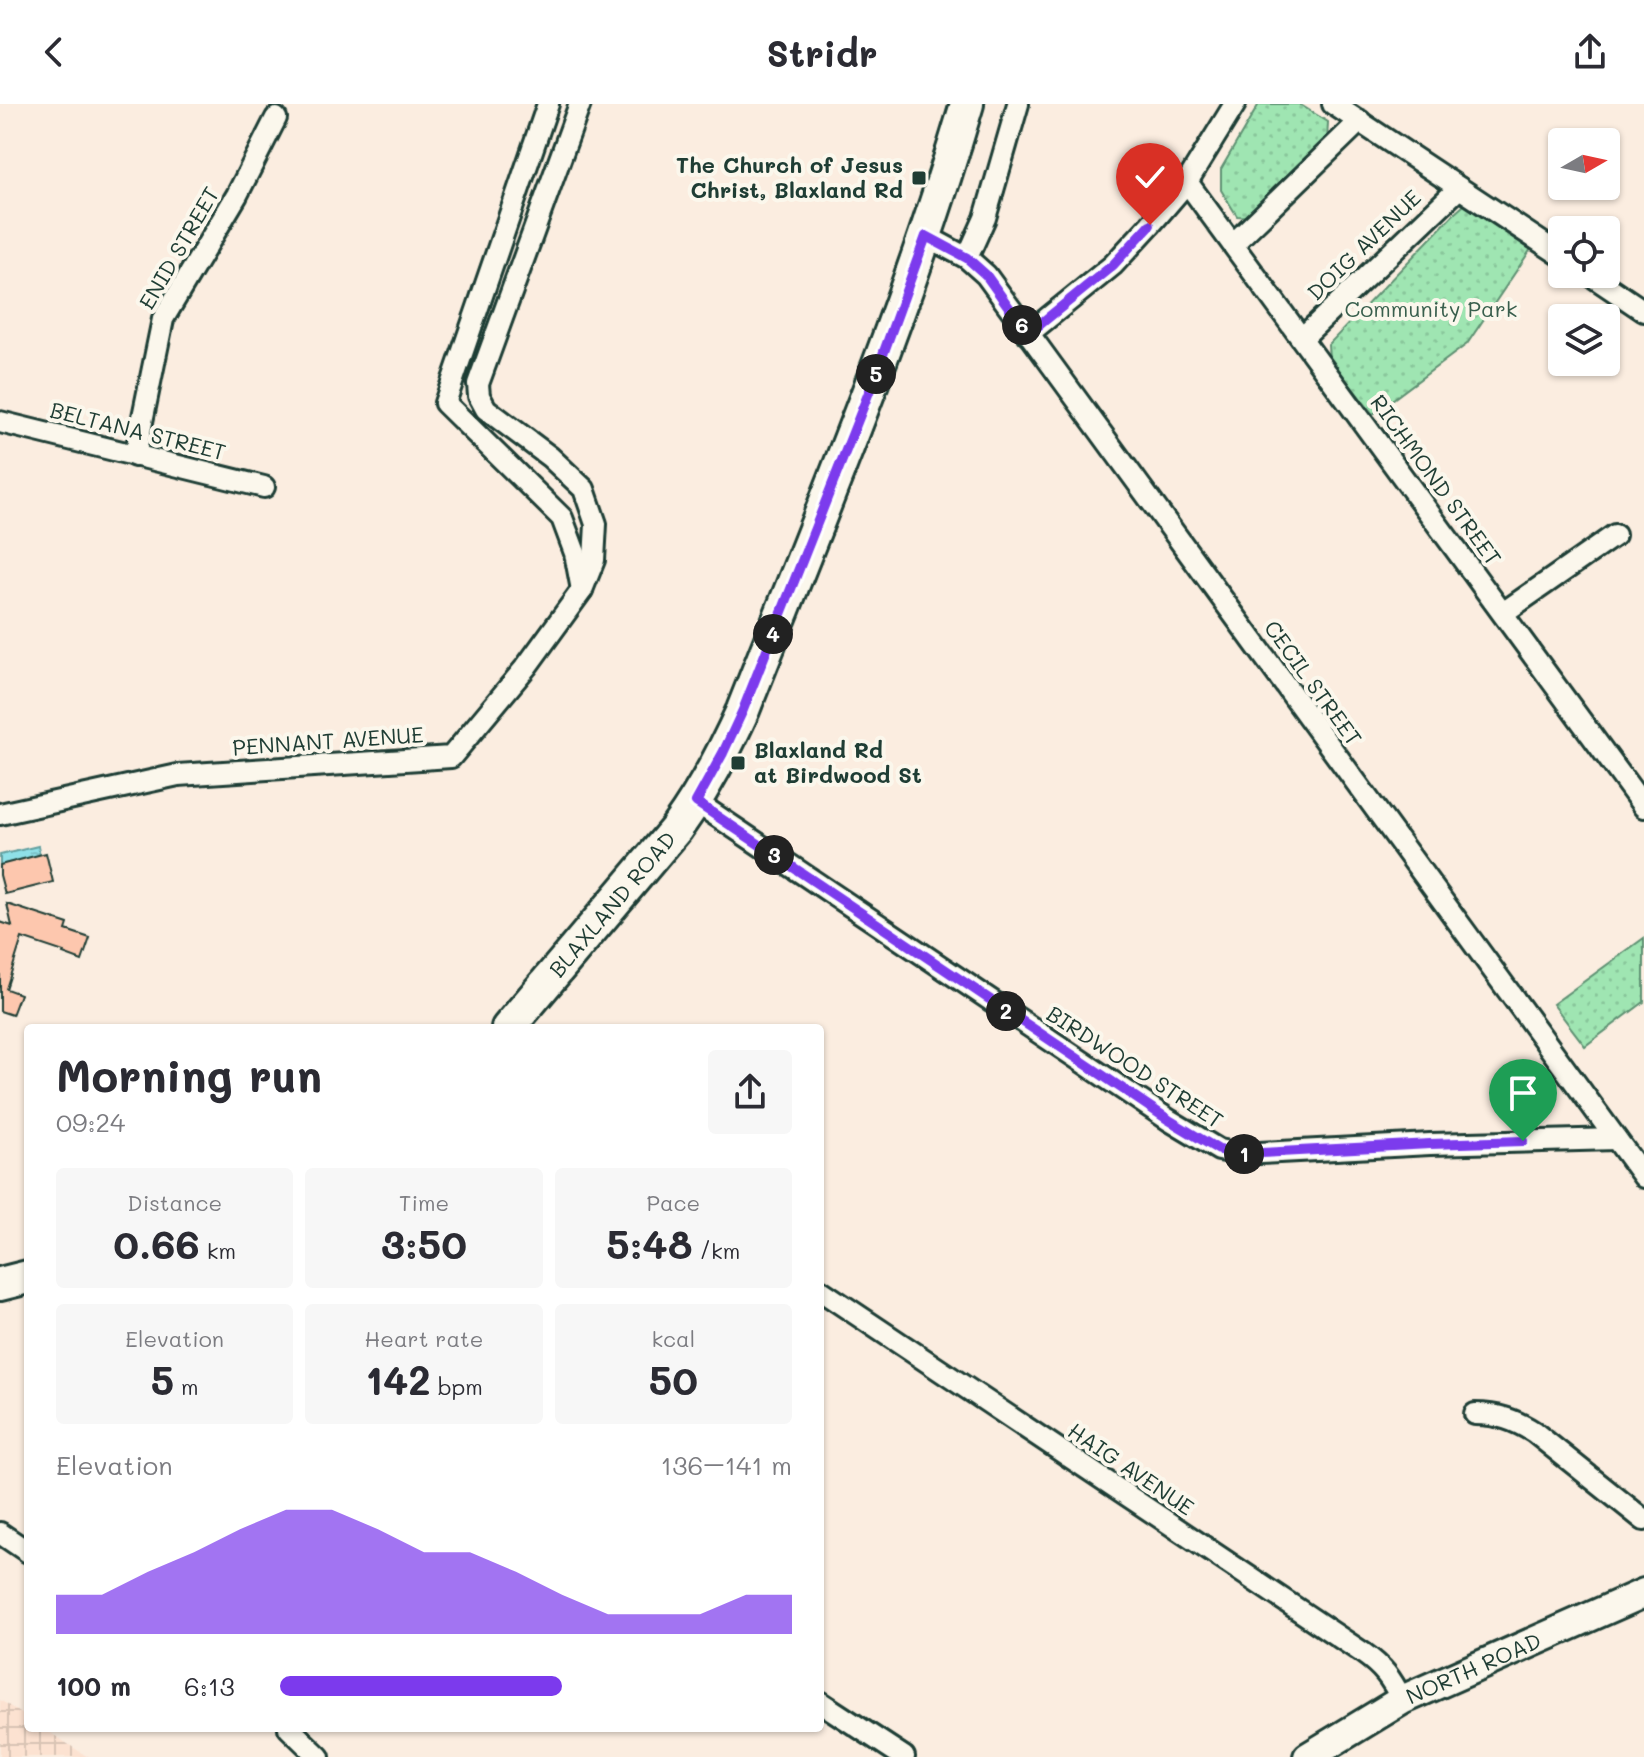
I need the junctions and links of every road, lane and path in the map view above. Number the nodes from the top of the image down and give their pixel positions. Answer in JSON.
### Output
{"nodes":[{"id":1,"x":548,"y":104,"type":"edge"},
{"id":2,"x":580,"y":104,"type":"edge"},
{"id":3,"x":967,"y":104,"type":"edge"},
{"id":4,"x":1018,"y":104,"type":"edge"},
{"id":5,"x":1235,"y":104,"type":"edge"},
{"id":6,"x":1333,"y":104,"type":"edge"},
{"id":7,"x":276,"y":118,"type":"dead end"},
{"id":8,"x":1360,"y":121,"type":"junction"},
{"id":9,"x":1187,"y":182,"type":"junction"},
{"id":10,"x":1459,"y":188,"type":"junction"},
{"id":11,"x":926,"y":236,"type":"junction"},
{"id":12,"x":1233,"y":244,"type":"junction"},
{"id":13,"x":1548,"y":247,"type":"edge"},
{"id":14,"x":967,"y":258,"type":"junction"},
{"id":15,"x":1610,"y":288,"type":"edge"},
{"id":16,"x":1644,"y":311,"type":"edge"},
{"id":17,"x":1028,"y":334,"type":"junction"},
{"id":18,"x":1302,"y":338,"type":"junction"},
{"id":19,"x":0,"y":422,"type":"edge"},
{"id":20,"x":135,"y":456,"type":"junction"},
{"id":21,"x":264,"y":487,"type":"dead end"},
{"id":22,"x":1615,"y":535,"type":"dead end"},
{"id":23,"x":582,"y":590,"type":"junction"},
{"id":24,"x":1503,"y":613,"type":"junction"},
{"id":25,"x":696,"y":802,"type":"junction"},
{"id":26,"x":1644,"y":807,"type":"edge"},
{"id":27,"x":0,"y":814,"type":"edge"},
{"id":28,"x":511,"y":1024,"type":"edge"},
{"id":29,"x":1616,"y":1139,"type":"junction"},
{"id":30,"x":1644,"y":1177,"type":"edge"},
{"id":31,"x":24,"y":1278,"type":"edge"},
{"id":32,"x":0,"y":1284,"type":"edge"},
{"id":33,"x":824,"y":1293,"type":"edge"},
{"id":34,"x":1475,"y":1414,"type":"dead end"},
{"id":35,"x":1644,"y":1520,"type":"edge"},
{"id":36,"x":0,"y":1533,"type":"edge"},
{"id":37,"x":24,"y":1549,"type":"edge"},
{"id":38,"x":1644,"y":1593,"type":"edge"},
{"id":39,"x":1402,"y":1700,"type":"junction"},
{"id":40,"x":824,"y":1705,"type":"edge"},
{"id":41,"x":293,"y":1732,"type":"edge"},
{"id":42,"x":319,"y":1757,"type":"edge"},
{"id":43,"x":904,"y":1757,"type":"edge"},
{"id":44,"x":1308,"y":1757,"type":"edge"}],
"edges":[{"from":1,"to":23,"type":"street"},
{"from":2,"to":23,"type":"street","name":"PENNANT AVENUE"},
{"from":3,"to":11,"type":"main road","name":"BLAXLAND ROAD"},
{"from":4,"to":14,"type":"street"},
{"from":5,"to":9,"type":"street"},
{"from":6,"to":8,"type":"street"},
{"from":7,"to":20,"type":"street","name":"ENID STREET"},
{"from":8,"to":10,"type":"street"},
{"from":8,"to":12,"type":"street"},
{"from":9,"to":12,"type":"street","name":"RICHMOND STREET"},
{"from":9,"to":17,"type":"street"},
{"from":10,"to":13,"type":"street"},
{"from":10,"to":18,"type":"street","name":"DOIG AVENUE"},
{"from":11,"to":14,"type":"street","name":"CECIL STREET"},
{"from":11,"to":25,"type":"main road","name":"BLAXLAND ROAD"},
{"from":12,"to":18,"type":"street","name":"RICHMOND STREET"},
{"from":14,"to":17,"type":"street","name":"CECIL STREET"},
{"from":15,"to":16,"type":"street"},
{"from":17,"to":29,"type":"street","name":"CECIL STREET"},
{"from":18,"to":24,"type":"street","name":"RICHMOND STREET"},
{"from":19,"to":20,"type":"street","name":"BELTANA STREET"},
{"from":20,"to":21,"type":"street","name":"BELTANA STREET"},
{"from":22,"to":24,"type":"street"},
{"from":23,"to":27,"type":"street","name":"PENNANT AVENUE"},
{"from":24,"to":26,"type":"street","name":"RICHMOND STREET"},
{"from":25,"to":28,"type":"main road","name":"BLAXLAND ROAD"},
{"from":25,"to":29,"type":"street","name":"BIRDWOOD STREET"},
{"from":29,"to":30,"type":"street","name":"CECIL STREET"},
{"from":31,"to":32,"type":"main road"},
{"from":33,"to":39,"type":"street","name":"HAIG AVENUE"},
{"from":34,"to":35,"type":"street"},
{"from":36,"to":37,"type":"street"},
{"from":38,"to":39,"type":"street","name":"NORTH ROAD"},
{"from":39,"to":44,"type":"street","name":"NORTH ROAD"},
{"from":40,"to":43,"type":"street"},
{"from":41,"to":42,"type":"street"}]}
